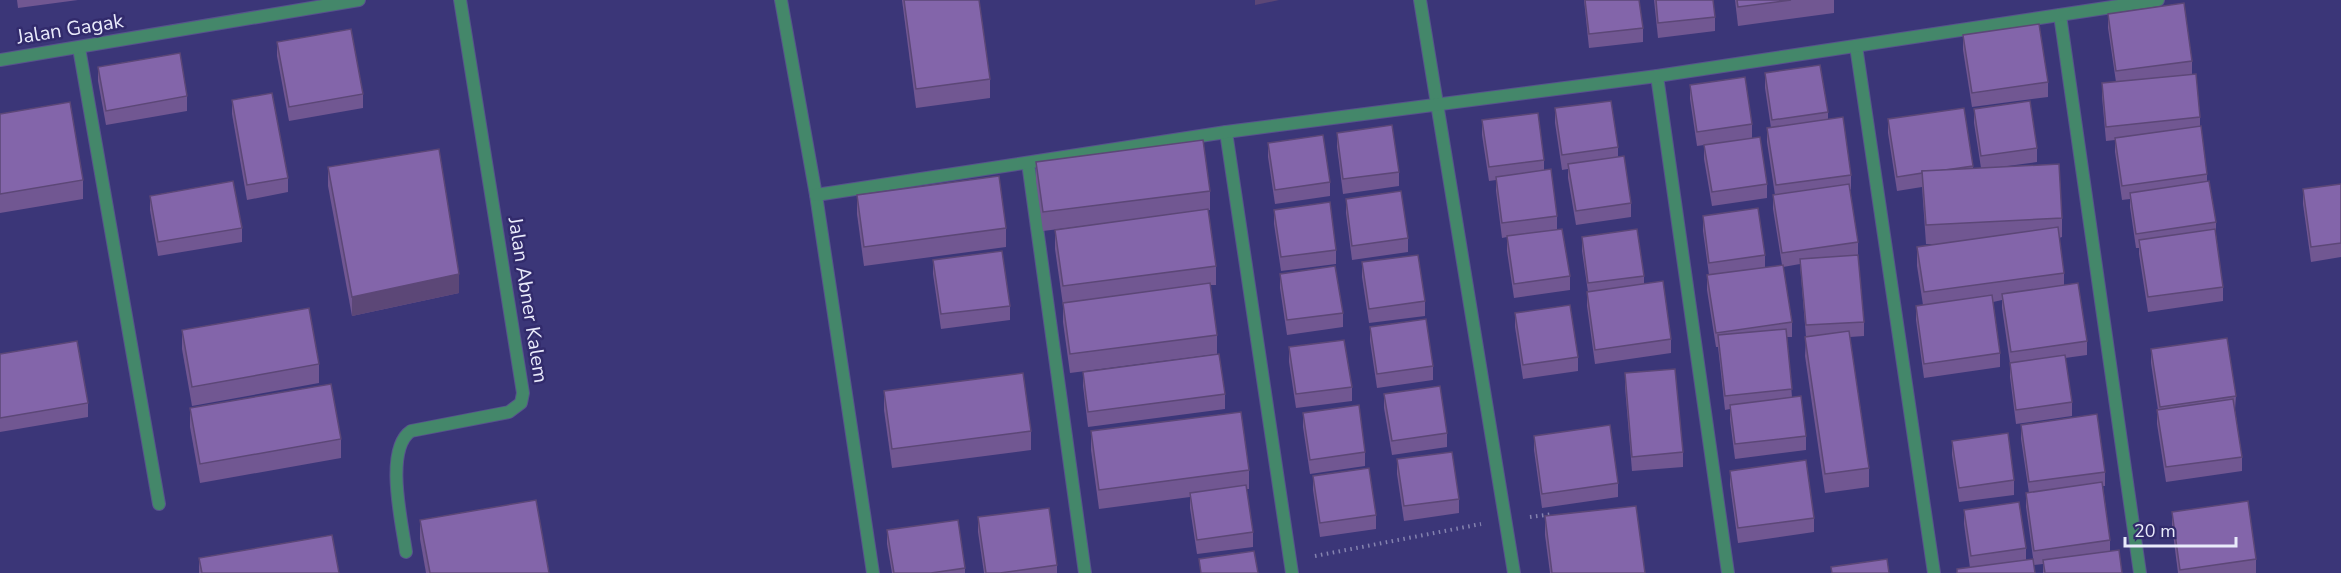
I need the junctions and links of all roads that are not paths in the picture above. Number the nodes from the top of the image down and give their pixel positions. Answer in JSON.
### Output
{"nodes":[{"id":1,"x":359,"y":0,"type":"edge"},
{"id":2,"x":460,"y":0,"type":"edge"},
{"id":3,"x":781,"y":0,"type":"edge"},
{"id":4,"x":1420,"y":0,"type":"edge"},
{"id":5,"x":2158,"y":0,"type":"edge"},
{"id":6,"x":2060,"y":15,"type":"junction"},
{"id":7,"x":1856,"y":46,"type":"junction"},
{"id":8,"x":79,"y":48,"type":"junction"},
{"id":9,"x":0,"y":60,"type":"edge"},
{"id":10,"x":1658,"y":76,"type":"junction"},
{"id":11,"x":1435,"y":105,"type":"junction"},
{"id":12,"x":1226,"y":132,"type":"junction"},
{"id":13,"x":1028,"y":163,"type":"junction"},
{"id":14,"x":816,"y":195,"type":"junction"},
{"id":15,"x":159,"y":504,"type":"dead end"},
{"id":16,"x":406,"y":552,"type":"dead end"},
{"id":17,"x":1291,"y":567,"type":"edge"},
{"id":18,"x":873,"y":573,"type":"edge"},
{"id":19,"x":1085,"y":573,"type":"edge"},
{"id":20,"x":1514,"y":573,"type":"edge"},
{"id":21,"x":1728,"y":573,"type":"edge"},
{"id":22,"x":1934,"y":573,"type":"edge"},
{"id":23,"x":2140,"y":573,"type":"edge"}],
"edges":[{"from":1,"to":8,"type":"street","name":"Jalan Gagak"},
{"from":2,"to":16,"type":"street","name":"Jalan Abner Kalem"},
{"from":3,"to":14,"type":"street"},
{"from":4,"to":11,"type":"street"},
{"from":5,"to":6,"type":"street"},
{"from":6,"to":7,"type":"street"},
{"from":6,"to":23,"type":"street"},
{"from":7,"to":10,"type":"street"},
{"from":7,"to":22,"type":"street"},
{"from":8,"to":9,"type":"street","name":"Jalan Gagak"},
{"from":8,"to":15,"type":"street"},
{"from":10,"to":11,"type":"street"},
{"from":10,"to":21,"type":"street"},
{"from":11,"to":12,"type":"street"},
{"from":11,"to":20,"type":"street"},
{"from":12,"to":13,"type":"street"},
{"from":12,"to":17,"type":"street"},
{"from":13,"to":14,"type":"street"},
{"from":13,"to":19,"type":"street"},
{"from":14,"to":18,"type":"street"}]}
